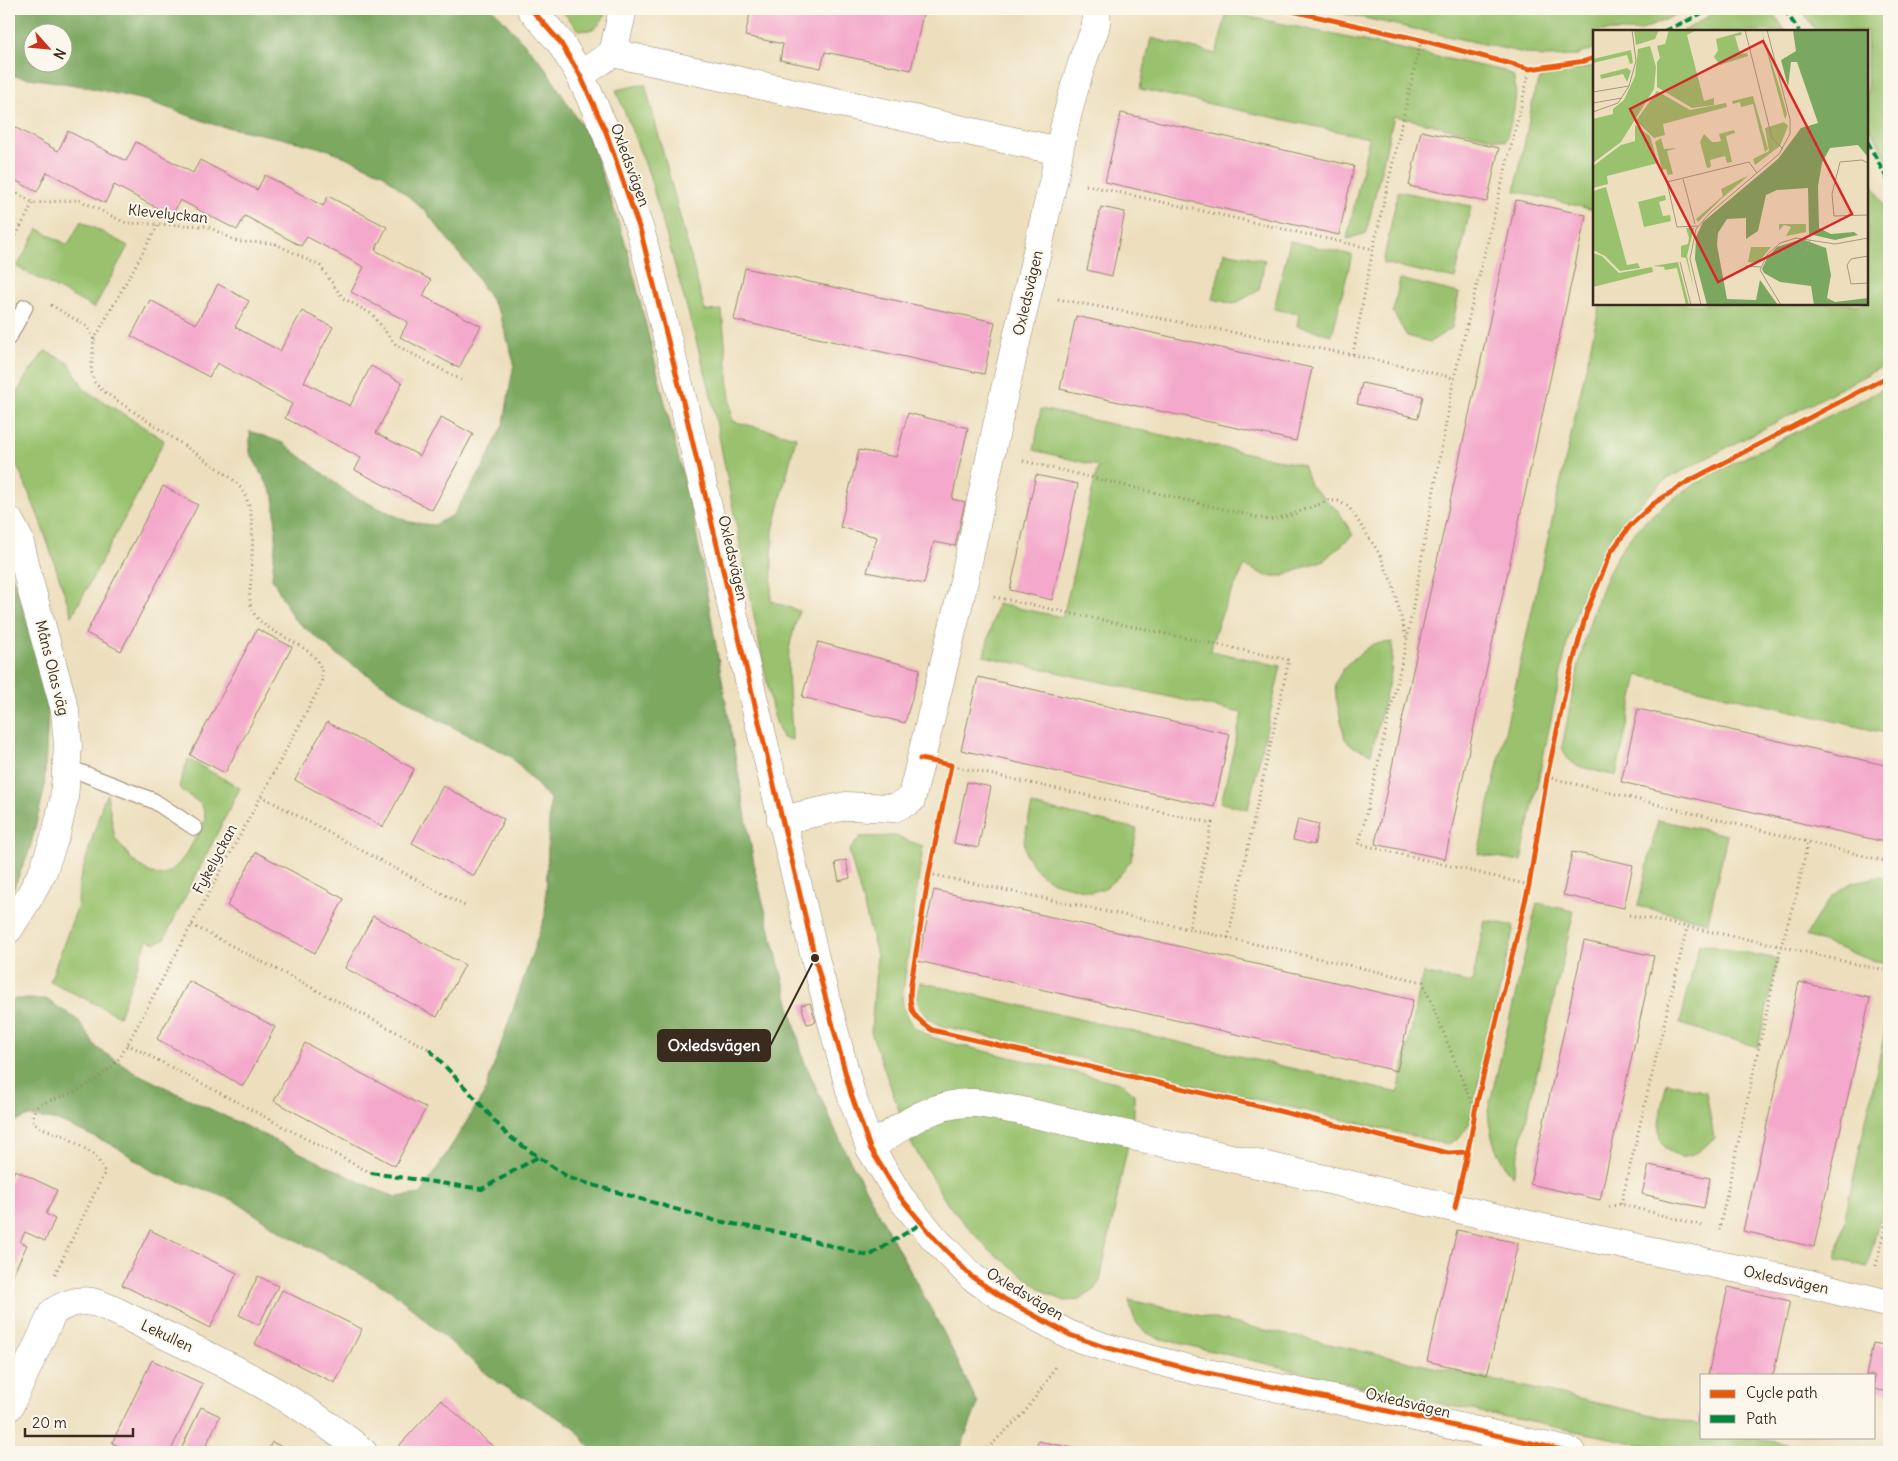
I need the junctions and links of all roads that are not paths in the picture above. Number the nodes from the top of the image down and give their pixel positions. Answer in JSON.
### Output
{"nodes":[{"id":1,"x":531,"y":9,"type":"edge"},
{"id":2,"x":623,"y":9,"type":"edge"},
{"id":3,"x":1096,"y":9,"type":"edge"},
{"id":4,"x":613,"y":53,"type":"junction"},
{"id":5,"x":580,"y":75,"type":"junction"},
{"id":6,"x":1058,"y":151,"type":"junction"},
{"id":7,"x":25,"y":307,"type":"road end"},
{"id":8,"x":9,"y":337,"type":"edge"},
{"id":9,"x":9,"y":520,"type":"edge"},
{"id":10,"x":67,"y":766,"type":"junction"},
{"id":11,"x":781,"y":820,"type":"junction"},
{"id":12,"x":195,"y":828,"type":"dead end"},
{"id":13,"x":9,"y":929,"type":"edge"},
{"id":14,"x":870,"y":1148,"type":"junction"},
{"id":15,"x":1889,"y":1304,"type":"edge"},
{"id":16,"x":9,"y":1407,"type":"edge"},
{"id":17,"x":362,"y":1452,"type":"edge"},
{"id":18,"x":1571,"y":1452,"type":"edge"}],
"edges":[{"from":1,"to":5,"type":"street","name":"Oxledsvägen"},
{"from":2,"to":4,"type":"street"},
{"from":3,"to":6,"type":"street","name":"Oxledsvägen"},
{"from":4,"to":5,"type":"street"},
{"from":4,"to":6,"type":"street"},
{"from":5,"to":11,"type":"street","name":"Oxledsvägen"},
{"from":6,"to":11,"type":"street","name":"Oxledsvägen"},
{"from":7,"to":8,"type":"lane"},
{"from":9,"to":10,"type":"street","name":"Måns Olas väg"},
{"from":10,"to":12,"type":"lane"},
{"from":10,"to":13,"type":"street","name":"Måns Olas väg"},
{"from":11,"to":14,"type":"street","name":"Oxledsvägen"},
{"from":14,"to":15,"type":"street","name":"Oxledsvägen"},
{"from":14,"to":18,"type":"street","name":"Oxledsvägen"},
{"from":16,"to":17,"type":"street","name":"Lekullen"}]}
